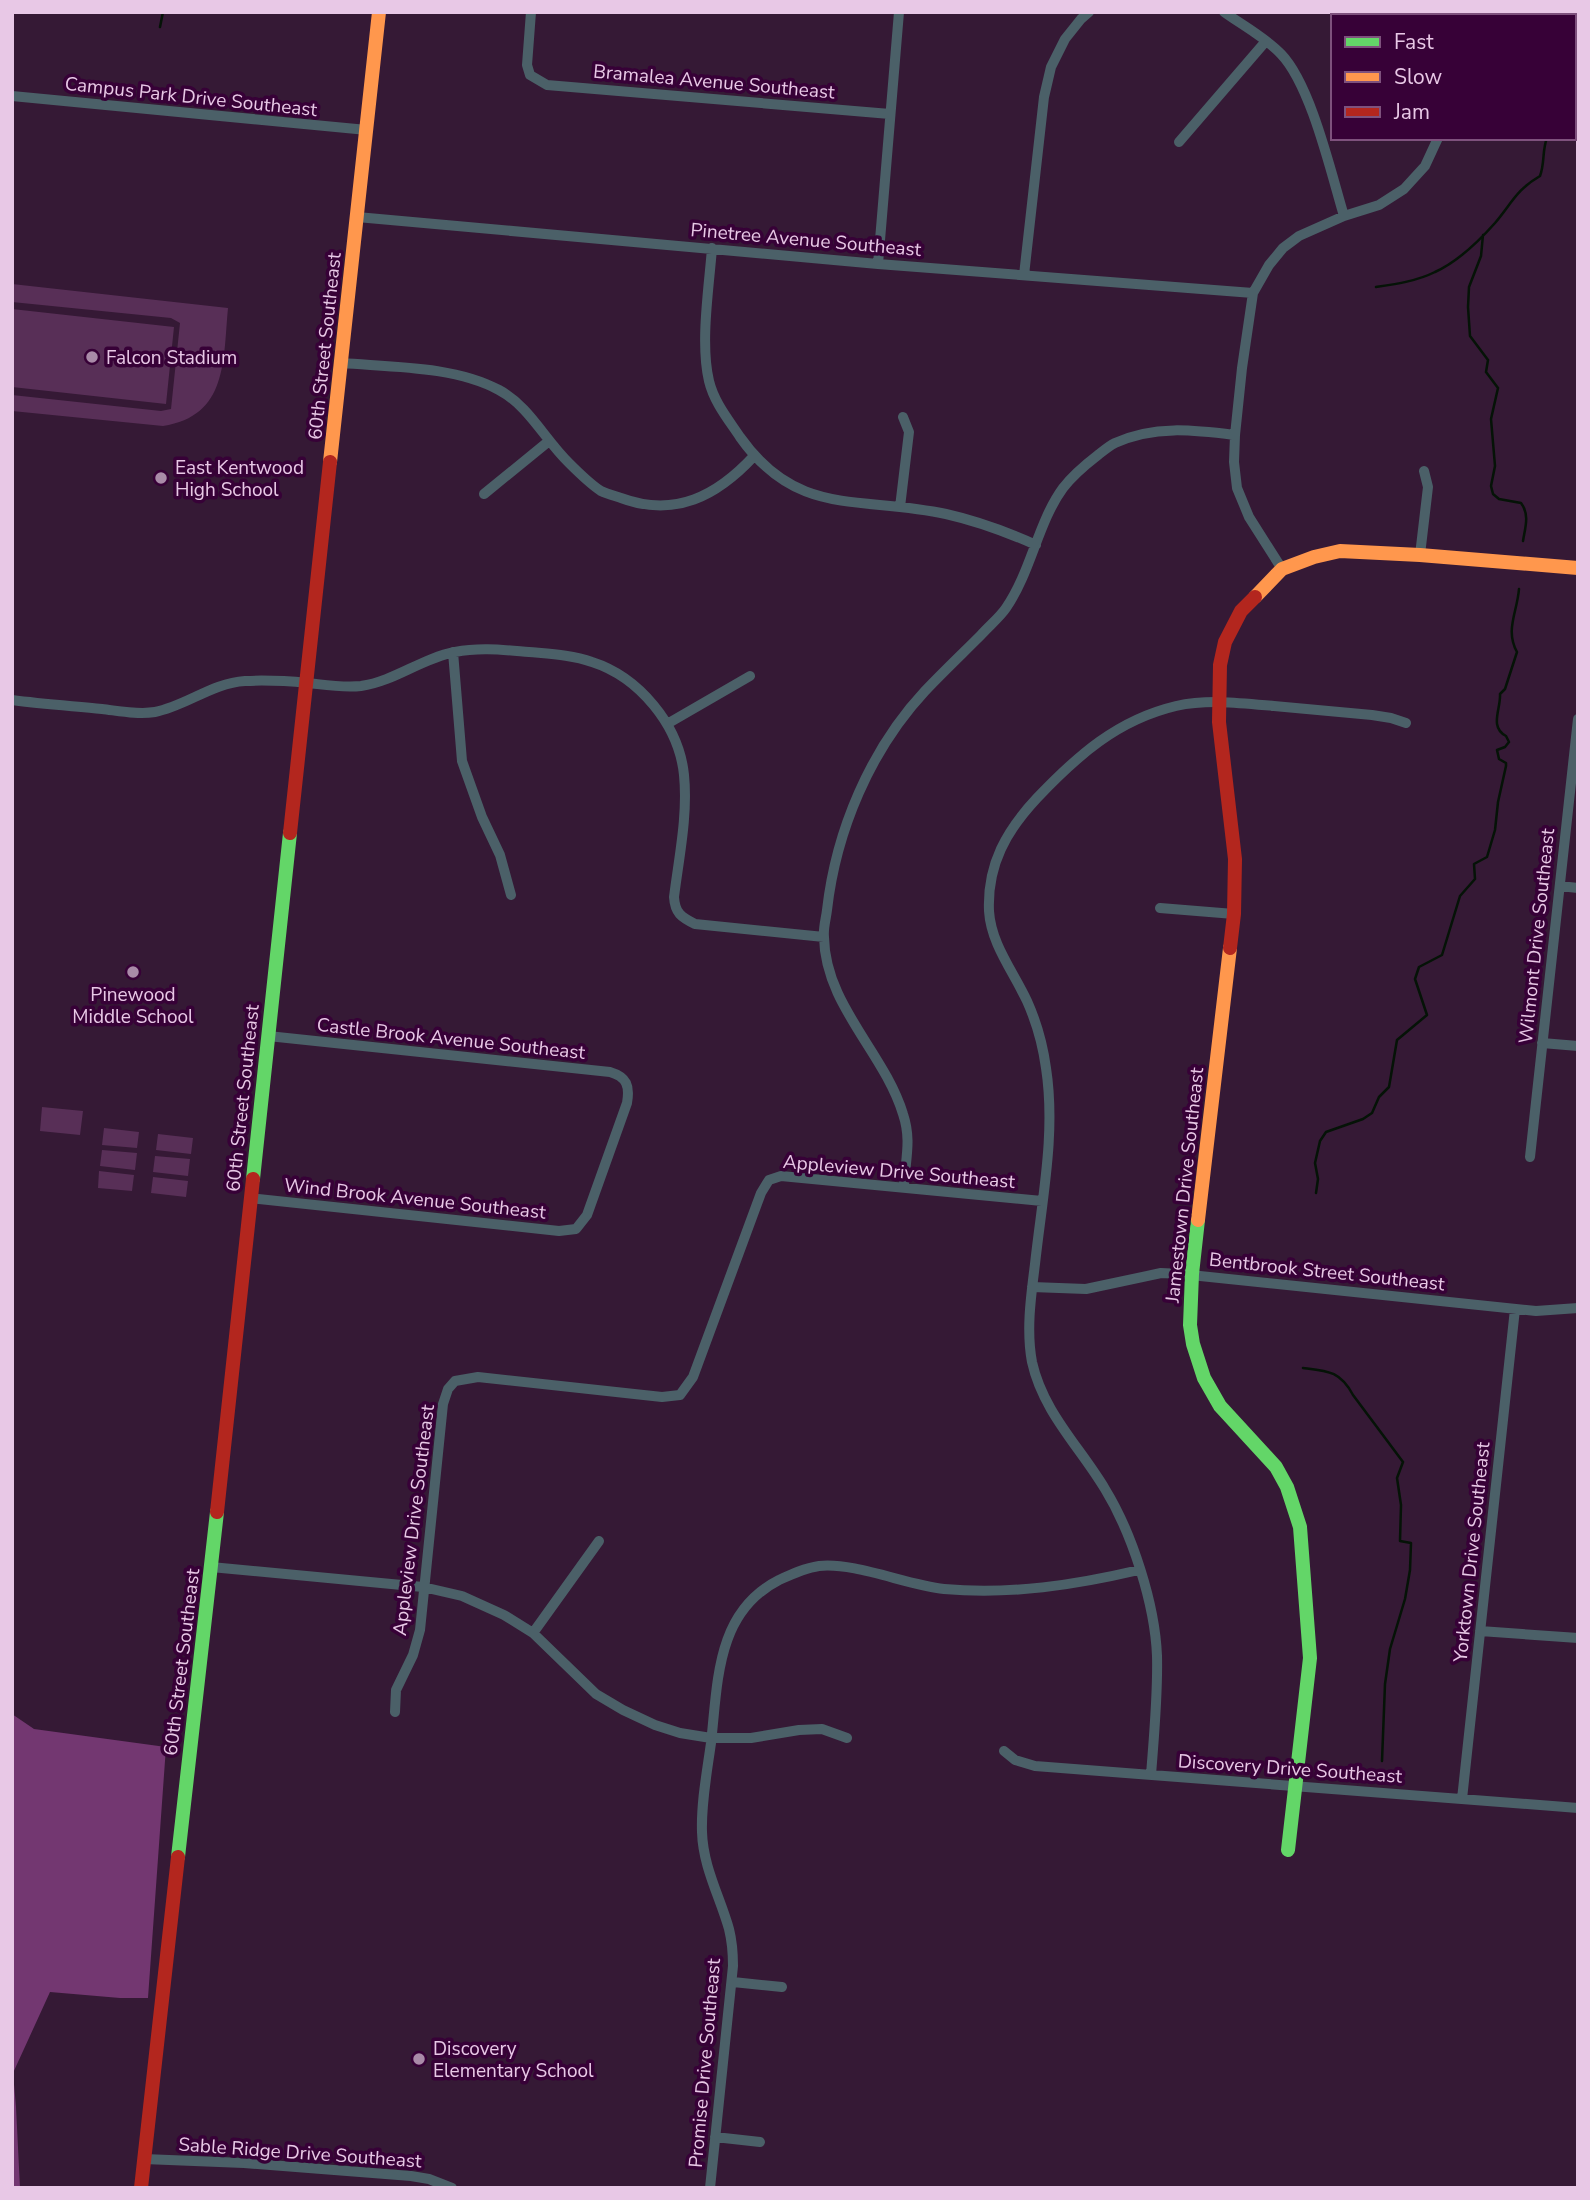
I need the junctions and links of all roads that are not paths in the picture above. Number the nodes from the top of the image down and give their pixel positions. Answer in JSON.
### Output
{"nodes":[{"id":1,"x":379,"y":12,"type":"edge"},
{"id":2,"x":531,"y":12,"type":"edge"},
{"id":3,"x":899,"y":12,"type":"edge"},
{"id":4,"x":1089,"y":12,"type":"edge"},
{"id":5,"x":1223,"y":12,"type":"edge"},
{"id":6,"x":1266,"y":41,"type":"junction"},
{"id":7,"x":12,"y":96,"type":"edge"},
{"id":8,"x":890,"y":114,"type":"junction"},
{"id":9,"x":367,"y":130,"type":"junction"},
{"id":10,"x":1437,"y":140,"type":"edge"},
{"id":11,"x":1179,"y":142,"type":"dead end"},
{"id":12,"x":1344,"y":216,"type":"junction"},
{"id":13,"x":357,"y":217,"type":"junction"},
{"id":14,"x":712,"y":248,"type":"junction"},
{"id":15,"x":878,"y":264,"type":"junction"},
{"id":16,"x":1024,"y":275,"type":"junction"},
{"id":17,"x":1253,"y":293,"type":"junction"},
{"id":18,"x":342,"y":363,"type":"junction"},
{"id":19,"x":904,"y":417,"type":"dead end"},
{"id":20,"x":1235,"y":435,"type":"junction"},
{"id":21,"x":549,"y":441,"type":"junction"},
{"id":22,"x":754,"y":456,"type":"junction"},
{"id":23,"x":1424,"y":471,"type":"dead end"},
{"id":24,"x":484,"y":494,"type":"dead end"},
{"id":25,"x":900,"y":507,"type":"junction"},
{"id":26,"x":1036,"y":545,"type":"junction"},
{"id":27,"x":1420,"y":555,"type":"junction"},
{"id":28,"x":1578,"y":568,"type":"edge"},
{"id":29,"x":1282,"y":569,"type":"junction"},
{"id":30,"x":453,"y":652,"type":"junction"},
{"id":31,"x":750,"y":676,"type":"dead end"},
{"id":32,"x":306,"y":683,"type":"junction"},
{"id":33,"x":12,"y":700,"type":"edge"},
{"id":34,"x":1220,"y":701,"type":"junction"},
{"id":35,"x":1578,"y":719,"type":"edge"},
{"id":36,"x":1406,"y":723,"type":"dead end"},
{"id":37,"x":667,"y":724,"type":"junction"},
{"id":38,"x":1577,"y":738,"type":"edge"},
{"id":39,"x":1560,"y":886,"type":"junction"},
{"id":40,"x":1578,"y":888,"type":"edge"},
{"id":41,"x":511,"y":895,"type":"dead end"},
{"id":42,"x":1160,"y":908,"type":"dead end"},
{"id":43,"x":1234,"y":914,"type":"junction"},
{"id":44,"x":824,"y":937,"type":"junction"},
{"id":45,"x":268,"y":1036,"type":"junction"},
{"id":46,"x":1542,"y":1043,"type":"junction"},
{"id":47,"x":1578,"y":1046,"type":"edge"},
{"id":48,"x":1530,"y":1157,"type":"dead end"},
{"id":49,"x":904,"y":1187,"type":"junction"},
{"id":50,"x":250,"y":1198,"type":"junction"},
{"id":51,"x":1042,"y":1201,"type":"junction"},
{"id":52,"x":576,"y":1229,"type":"joint"},
{"id":53,"x":1192,"y":1274,"type":"junction"},
{"id":54,"x":1032,"y":1287,"type":"junction"},
{"id":55,"x":1578,"y":1308,"type":"edge"},
{"id":56,"x":1516,"y":1309,"type":"junction"},
{"id":57,"x":599,"y":1541,"type":"dead end"},
{"id":58,"x":211,"y":1567,"type":"junction"},
{"id":59,"x":1139,"y":1570,"type":"junction"},
{"id":60,"x":423,"y":1587,"type":"junction"},
{"id":61,"x":1480,"y":1631,"type":"junction"},
{"id":62,"x":533,"y":1633,"type":"junction"},
{"id":63,"x":1578,"y":1638,"type":"edge"},
{"id":64,"x":395,"y":1712,"type":"dead end"},
{"id":65,"x":711,"y":1738,"type":"junction"},
{"id":66,"x":847,"y":1738,"type":"dead end"},
{"id":67,"x":1004,"y":1751,"type":"dead end"},
{"id":68,"x":1151,"y":1775,"type":"junction"},
{"id":69,"x":1296,"y":1786,"type":"junction"},
{"id":70,"x":1462,"y":1799,"type":"junction"},
{"id":71,"x":1578,"y":1808,"type":"edge"},
{"id":72,"x":1288,"y":1850,"type":"dead end"},
{"id":73,"x":733,"y":1982,"type":"junction"},
{"id":74,"x":782,"y":1987,"type":"dead end"},
{"id":75,"x":715,"y":2137,"type":"junction"},
{"id":76,"x":760,"y":2142,"type":"dead end"},
{"id":77,"x":144,"y":2159,"type":"junction"},
{"id":78,"x":141,"y":2188,"type":"edge"},
{"id":79,"x":452,"y":2188,"type":"edge"},
{"id":80,"x":710,"y":2188,"type":"edge"}],
"edges":[{"from":1,"to":9,"type":"main road","name":"60th Street Southeast"},
{"from":2,"to":8,"type":"street","name":"Bramalea Avenue Southeast"},
{"from":3,"to":8,"type":"street"},
{"from":4,"to":16,"type":"street"},
{"from":5,"to":6,"type":"street"},
{"from":6,"to":11,"type":"street"},
{"from":6,"to":12,"type":"street"},
{"from":7,"to":9,"type":"street","name":"Campus Park Drive Southeast"},
{"from":8,"to":15,"type":"street"},
{"from":9,"to":13,"type":"main road","name":"60th Street Southeast"},
{"from":10,"to":12,"type":"street"},
{"from":12,"to":17,"type":"street"},
{"from":13,"to":14,"type":"street","name":"Pinetree Avenue Southeast"},
{"from":13,"to":18,"type":"main road","name":"60th Street Southeast"},
{"from":14,"to":15,"type":"street","name":"Pinetree Avenue Southeast"},
{"from":14,"to":22,"type":"street"},
{"from":15,"to":16,"type":"street","name":"Pinetree Avenue Southeast"},
{"from":16,"to":17,"type":"street","name":"Pinetree Avenue Southeast"},
{"from":17,"to":20,"type":"street"},
{"from":18,"to":21,"type":"street"},
{"from":18,"to":32,"type":"main road","name":"60th Street Southeast"},
{"from":19,"to":25,"type":"street"},
{"from":20,"to":26,"type":"street"},
{"from":20,"to":29,"type":"street"},
{"from":21,"to":22,"type":"street"},
{"from":21,"to":24,"type":"street"},
{"from":22,"to":25,"type":"street"},
{"from":23,"to":27,"type":"street"},
{"from":25,"to":26,"type":"street"},
{"from":26,"to":44,"type":"street"},
{"from":27,"to":28,"type":"main road"},
{"from":27,"to":29,"type":"main road"},
{"from":29,"to":34,"type":"main road","name":"Jamestown Drive Southeast"},
{"from":30,"to":32,"type":"street"},
{"from":30,"to":37,"type":"street"},
{"from":30,"to":41,"type":"street"},
{"from":31,"to":37,"type":"street"},
{"from":32,"to":33,"type":"street"},
{"from":32,"to":45,"type":"main road","name":"60th Street Southeast"},
{"from":34,"to":36,"type":"street"},
{"from":34,"to":43,"type":"main road","name":"Jamestown Drive Southeast"},
{"from":34,"to":51,"type":"street"},
{"from":35,"to":38,"type":"street","name":"Wilmont Drive Southeast"},
{"from":37,"to":44,"type":"street"},
{"from":38,"to":39,"type":"street","name":"Wilmont Drive Southeast"},
{"from":39,"to":40,"type":"street"},
{"from":39,"to":46,"type":"street","name":"Wilmont Drive Southeast"},
{"from":42,"to":43,"type":"street"},
{"from":43,"to":53,"type":"main road","name":"Jamestown Drive Southeast"},
{"from":44,"to":49,"type":"street"},
{"from":45,"to":50,"type":"main road","name":"60th Street Southeast"},
{"from":45,"to":52,"type":"street","name":"Castle Brook Avenue Southeast"},
{"from":46,"to":47,"type":"street"},
{"from":46,"to":48,"type":"street","name":"Wilmont Drive Southeast"},
{"from":49,"to":51,"type":"street","name":"Appleview Drive Southeast"},
{"from":49,"to":60,"type":"street","name":"Appleview Drive Southeast"},
{"from":50,"to":52,"type":"street","name":"Wind Brook Avenue Southeast"},
{"from":50,"to":58,"type":"main road","name":"60th Street Southeast"},
{"from":51,"to":54,"type":"street"},
{"from":53,"to":54,"type":"street","name":"Bentbrook Street Southeast"},
{"from":53,"to":56,"type":"street","name":"Bentbrook Street Southeast"},
{"from":53,"to":69,"type":"main road","name":"Jamestown Drive Southeast"},
{"from":54,"to":59,"type":"street"},
{"from":55,"to":56,"type":"street","name":"Bentbrook Street Southeast"},
{"from":56,"to":61,"type":"street","name":"Yorktown Drive Southeast"},
{"from":57,"to":62,"type":"street"},
{"from":58,"to":60,"type":"street"},
{"from":58,"to":77,"type":"main road","name":"60th Street Southeast"},
{"from":59,"to":65,"type":"street","name":"Promise Drive Southeast"},
{"from":59,"to":68,"type":"street"},
{"from":60,"to":62,"type":"street"},
{"from":60,"to":64,"type":"street","name":"Appleview Drive Southeast"},
{"from":61,"to":63,"type":"street"},
{"from":61,"to":70,"type":"street","name":"Yorktown Drive Southeast"},
{"from":62,"to":65,"type":"street"},
{"from":65,"to":66,"type":"street"},
{"from":65,"to":73,"type":"street","name":"Promise Drive Southeast"},
{"from":67,"to":68,"type":"street","name":"Discovery Drive Southeast"},
{"from":68,"to":69,"type":"street","name":"Discovery Drive Southeast"},
{"from":69,"to":70,"type":"street","name":"Discovery Drive Southeast"},
{"from":69,"to":72,"type":"main road","name":"Jamestown Drive Southeast"},
{"from":70,"to":71,"type":"street","name":"Discovery Drive Southeast"},
{"from":73,"to":74,"type":"street"},
{"from":73,"to":75,"type":"street","name":"Promise Drive Southeast"},
{"from":75,"to":76,"type":"street"},
{"from":75,"to":80,"type":"street","name":"Promise Drive Southeast"},
{"from":77,"to":78,"type":"main road","name":"60th Street Southeast"},
{"from":77,"to":79,"type":"street","name":"Sable Ridge Drive Southeast"}]}
